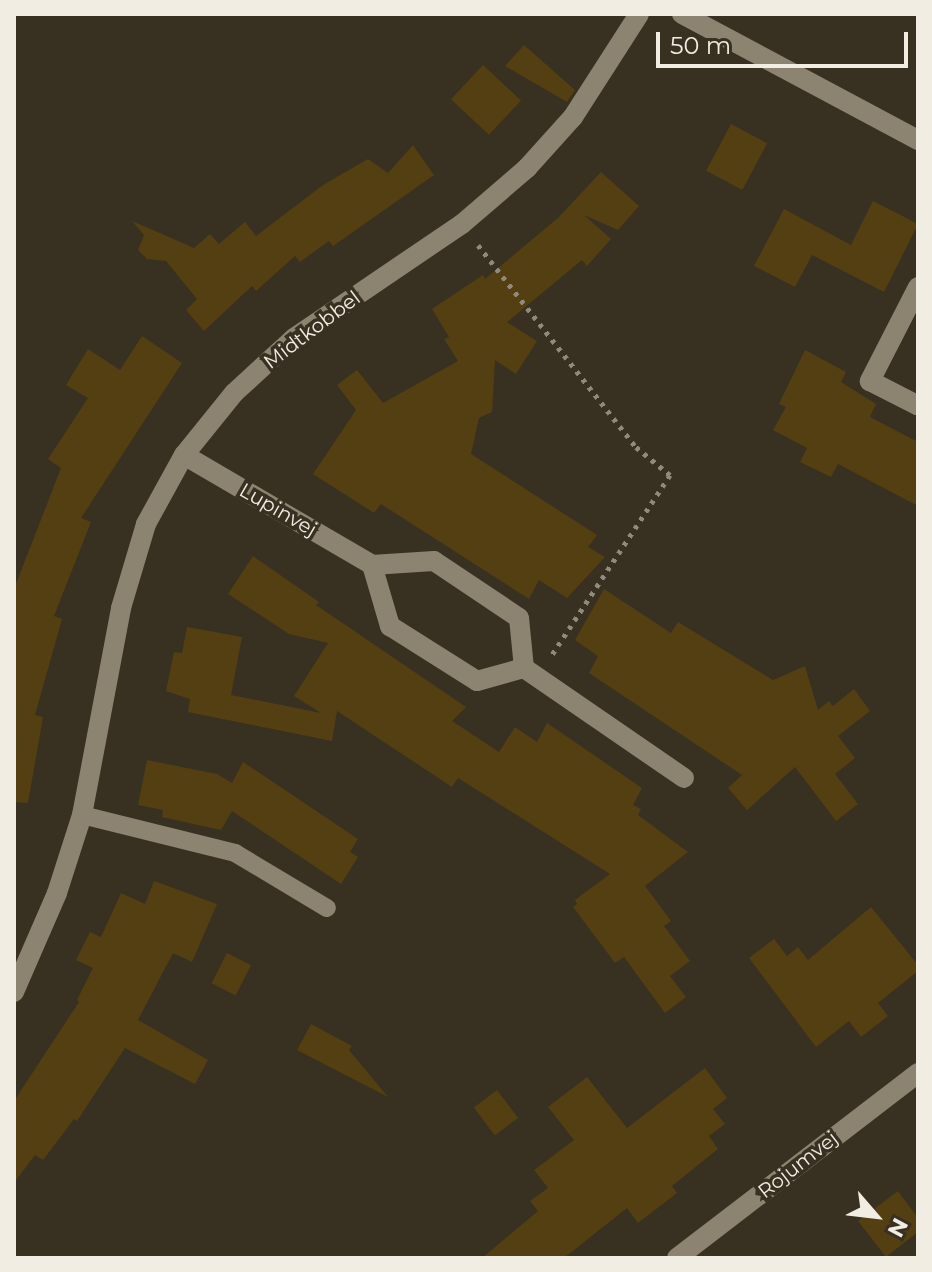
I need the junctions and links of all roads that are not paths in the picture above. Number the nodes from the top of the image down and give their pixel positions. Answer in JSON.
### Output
{"nodes":[{"id":1,"x":639,"y":14,"type":"edge"},
{"id":2,"x":682,"y":14,"type":"edge"},
{"id":3,"x":918,"y":140,"type":"edge"},
{"id":4,"x":918,"y":287,"type":"edge"},
{"id":5,"x":918,"y":403,"type":"edge"},
{"id":6,"x":184,"y":455,"type":"junction"},
{"id":7,"x":372,"y":565,"type":"junction"},
{"id":8,"x":531,"y":673,"type":"junction"},
{"id":9,"x":684,"y":778,"type":"dead end"},
{"id":10,"x":82,"y":815,"type":"junction"},
{"id":11,"x":327,"y":908,"type":"dead end"},
{"id":12,"x":14,"y":992,"type":"edge"},
{"id":13,"x":918,"y":1073,"type":"edge"},
{"id":14,"x":677,"y":1258,"type":"edge"}],
"edges":[{"from":1,"to":6,"type":"street","name":"Midtkobbel"},
{"from":2,"to":3,"type":"street"},
{"from":4,"to":5,"type":"street"},
{"from":6,"to":7,"type":"street","name":"Lupinvej"},
{"from":6,"to":10,"type":"street","name":"Midtkobbel"},
{"from":7,"to":8,"type":"street"},
{"from":7,"to":8,"type":"street"},
{"from":8,"to":9,"type":"street"},
{"from":10,"to":11,"type":"lane"},
{"from":10,"to":12,"type":"street","name":"Midtkobbel"},
{"from":13,"to":14,"type":"street","name":"Rojumvej"}]}
